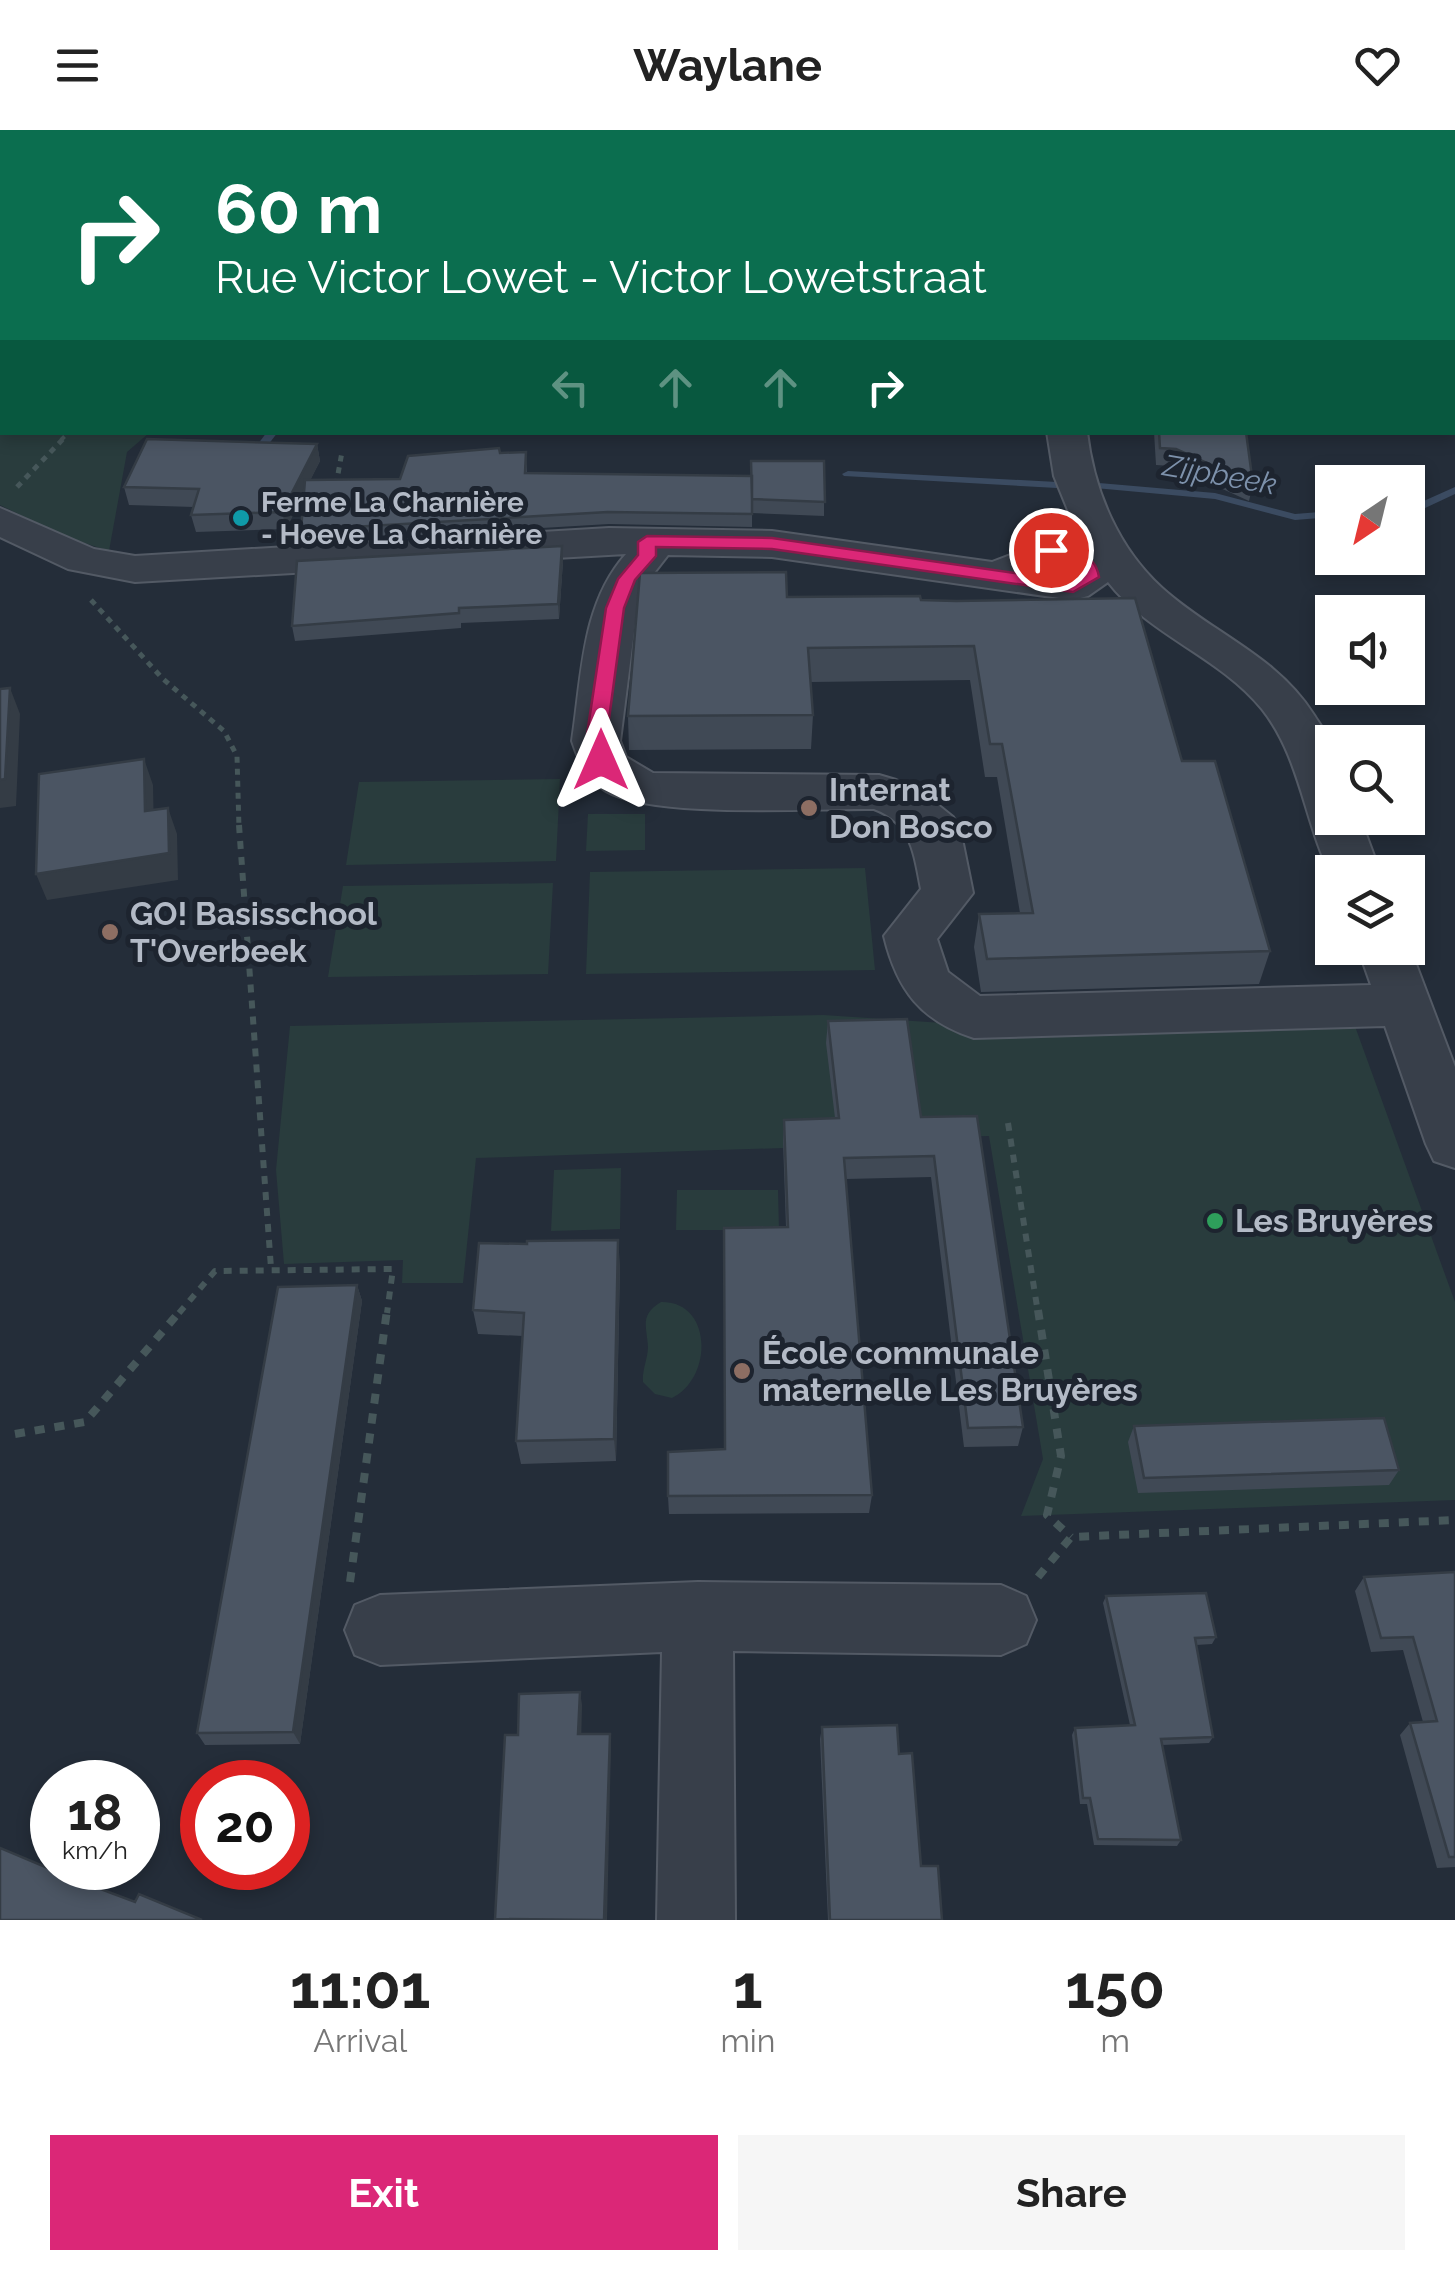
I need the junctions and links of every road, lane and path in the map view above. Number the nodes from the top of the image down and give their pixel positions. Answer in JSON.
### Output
{"nodes":[{"id":1,"x":67,"y":435,"type":"edge"},
{"id":2,"x":1068,"y":435,"type":"edge"},
{"id":3,"x":342,"y":452,"type":"dead end"},
{"id":4,"x":6,"y":508,"type":"edge"},
{"id":5,"x":647,"y":542,"type":"junction"},
{"id":6,"x":323,"y":556,"type":"junction"},
{"id":7,"x":83,"y":560,"type":"junction"},
{"id":8,"x":997,"y":577,"type":"dead end"},
{"id":9,"x":1315,"y":761,"type":"edge"},
{"id":10,"x":1390,"y":965,"type":"edge"},
{"id":11,"x":1406,"y":1006,"type":"junction"},
{"id":12,"x":1008,"y":1123,"type":"dead end"},
{"id":13,"x":1455,"y":1144,"type":"edge"},
{"id":14,"x":272,"y":1268,"type":"junction"},
{"id":15,"x":15,"y":1434,"type":"dead end"},
{"id":16,"x":1455,"y":1520,"type":"edge"},
{"id":17,"x":1071,"y":1537,"type":"junction"},
{"id":18,"x":698,"y":1616,"type":"junction"},
{"id":19,"x":1001,"y":1620,"type":"joint"},
{"id":20,"x":380,"y":1630,"type":"joint"},
{"id":21,"x":696,"y":1920,"type":"edge"}],
"edges":[{"from":1,"to":4,"type":"path"},
{"from":2,"to":9,"type":"street"},
{"from":3,"to":6,"type":"path"},
{"from":4,"to":7,"type":"street"},
{"from":5,"to":6,"type":"street"},
{"from":5,"to":8,"type":"street"},
{"from":5,"to":11,"type":"street"},
{"from":6,"to":7,"type":"street"},
{"from":7,"to":14,"type":"path"},
{"from":10,"to":11,"type":"street"},
{"from":11,"to":13,"type":"street"},
{"from":12,"to":17,"type":"path"},
{"from":14,"to":15,"type":"path"},
{"from":14,"to":20,"type":"path"},
{"from":16,"to":17,"type":"path"},
{"from":17,"to":19,"type":"path"},
{"from":18,"to":19,"type":"street"},
{"from":18,"to":20,"type":"street"},
{"from":18,"to":21,"type":"street"}]}
